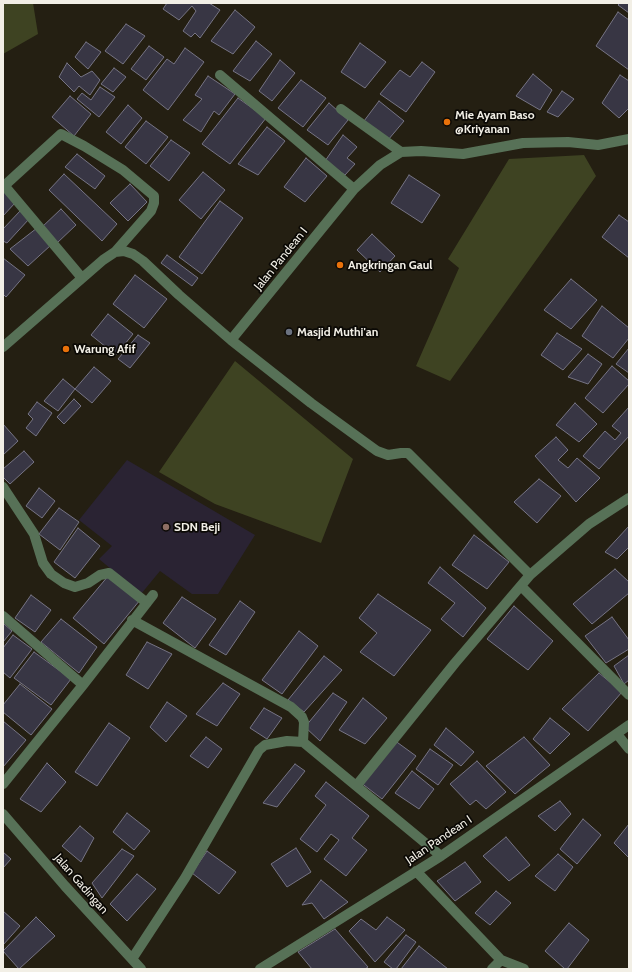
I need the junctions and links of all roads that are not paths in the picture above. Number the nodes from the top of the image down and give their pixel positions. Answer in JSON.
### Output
{"nodes":[{"id":1,"x":220,"y":75,"type":"dead end"},
{"id":2,"x":341,"y":108,"type":"dead end"},
{"id":3,"x":629,"y":139,"type":"edge"},
{"id":4,"x":401,"y":152,"type":"junction"},
{"id":5,"x":4,"y":185,"type":"edge"},
{"id":6,"x":354,"y":189,"type":"junction"},
{"id":7,"x":115,"y":252,"type":"junction"},
{"id":8,"x":82,"y":278,"type":"junction"},
{"id":9,"x":231,"y":340,"type":"junction"},
{"id":10,"x":3,"y":347,"type":"edge"},
{"id":11,"x":3,"y":487,"type":"edge"},
{"id":12,"x":629,"y":498,"type":"edge"},
{"id":13,"x":530,"y":575,"type":"junction"},
{"id":14,"x":521,"y":586,"type":"junction"},
{"id":15,"x":3,"y":616,"type":"edge"},
{"id":16,"x":132,"y":620,"type":"junction"},
{"id":17,"x":83,"y":685,"type":"junction"},
{"id":18,"x":629,"y":695,"type":"edge"},
{"id":19,"x":629,"y":725,"type":"edge"},
{"id":20,"x":617,"y":734,"type":"junction"},
{"id":21,"x":303,"y":742,"type":"junction"},
{"id":22,"x":629,"y":749,"type":"edge"},
{"id":23,"x":3,"y":784,"type":"edge"},
{"id":24,"x":357,"y":785,"type":"junction"},
{"id":25,"x":3,"y":814,"type":"edge"},
{"id":26,"x":441,"y":856,"type":"junction"},
{"id":27,"x":416,"y":872,"type":"junction"},
{"id":28,"x":132,"y":959,"type":"junction"},
{"id":29,"x":501,"y":960,"type":"junction"},
{"id":30,"x":141,"y":969,"type":"edge"},
{"id":31,"x":260,"y":969,"type":"edge"},
{"id":32,"x":492,"y":969,"type":"edge"},
{"id":33,"x":524,"y":969,"type":"edge"}],
"edges":[{"from":1,"to":6,"type":"street"},
{"from":2,"to":4,"type":"street"},
{"from":3,"to":4,"type":"street","name":"Jalan Pandean I"},
{"from":4,"to":6,"type":"street","name":"Jalan Pandean I"},
{"from":5,"to":7,"type":"street"},
{"from":5,"to":8,"type":"street"},
{"from":6,"to":9,"type":"street","name":"Jalan Pandean I"},
{"from":7,"to":8,"type":"street"},
{"from":7,"to":9,"type":"street"},
{"from":8,"to":10,"type":"street"},
{"from":9,"to":13,"type":"street"},
{"from":11,"to":16,"type":"street"},
{"from":12,"to":13,"type":"street"},
{"from":13,"to":14,"type":"street"},
{"from":14,"to":18,"type":"street"},
{"from":14,"to":24,"type":"street"},
{"from":15,"to":17,"type":"street"},
{"from":16,"to":17,"type":"street"},
{"from":16,"to":21,"type":"street"},
{"from":17,"to":23,"type":"street"},
{"from":19,"to":20,"type":"street","name":"Jalan Pandean I"},
{"from":20,"to":22,"type":"street"},
{"from":20,"to":26,"type":"street","name":"Jalan Pandean I"},
{"from":21,"to":24,"type":"street"},
{"from":21,"to":28,"type":"street"},
{"from":24,"to":26,"type":"street"},
{"from":25,"to":28,"type":"street","name":"Jalan Gadingan"},
{"from":26,"to":27,"type":"street","name":"Jalan Pandean I"},
{"from":27,"to":29,"type":"street"},
{"from":27,"to":31,"type":"street","name":"Jalan Pandean I"},
{"from":28,"to":30,"type":"street","name":"Jalan Gadingan"},
{"from":29,"to":32,"type":"street"},
{"from":29,"to":33,"type":"street"}]}
